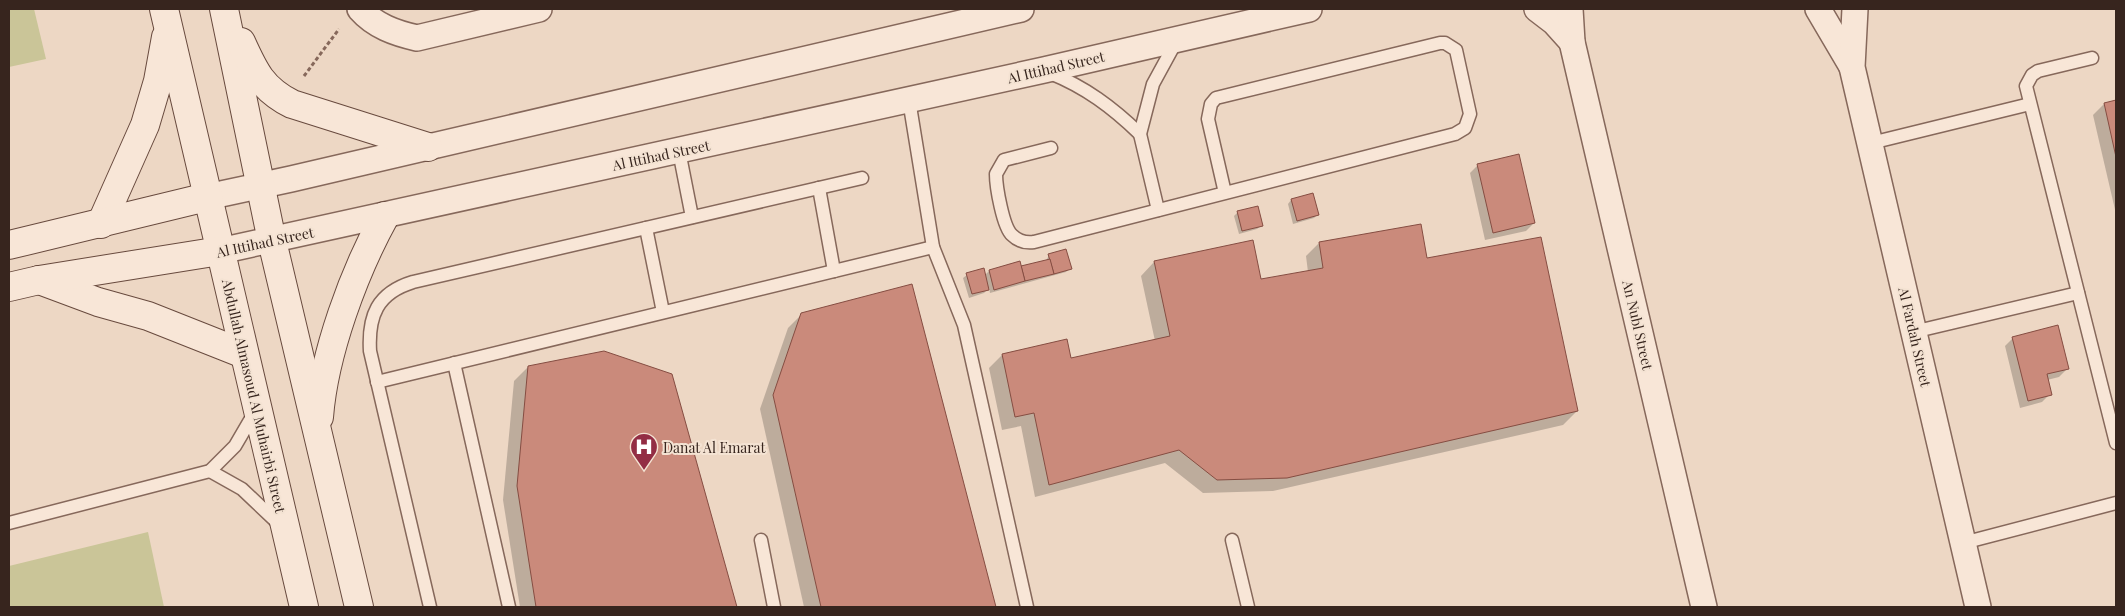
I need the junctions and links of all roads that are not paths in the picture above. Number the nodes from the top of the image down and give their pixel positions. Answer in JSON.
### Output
{"nodes":[{"id":1,"x":225,"y":9,"type":"edge"},
{"id":2,"x":538,"y":9,"type":"edge"},
{"id":3,"x":1021,"y":9,"type":"edge"},
{"id":4,"x":1310,"y":9,"type":"edge"},
{"id":5,"x":1537,"y":9,"type":"edge"},
{"id":6,"x":1570,"y":9,"type":"edge"},
{"id":7,"x":1818,"y":9,"type":"edge"},
{"id":8,"x":1855,"y":9,"type":"edge"},
{"id":9,"x":352,"y":16,"type":"edge"},
{"id":10,"x":166,"y":17,"type":"edge"},
{"id":11,"x":1178,"y":39,"type":"junction"},
{"id":12,"x":1572,"y":42,"type":"junction"},
{"id":13,"x":2092,"y":58,"type":"dead end"},
{"id":14,"x":1852,"y":67,"type":"junction"},
{"id":15,"x":1044,"y":70,"type":"junction"},
{"id":16,"x":909,"y":100,"type":"junction"},
{"id":17,"x":2030,"y":104,"type":"junction"},
{"id":18,"x":1140,"y":134,"type":"junction"},
{"id":19,"x":1871,"y":143,"type":"junction"},
{"id":20,"x":428,"y":148,"type":"junction"},
{"id":21,"x":1051,"y":148,"type":"dead end"},
{"id":22,"x":679,"y":151,"type":"junction"},
{"id":23,"x":862,"y":178,"type":"dead end"},
{"id":24,"x":262,"y":186,"type":"junction"},
{"id":25,"x":819,"y":188,"type":"junction"},
{"id":26,"x":1224,"y":193,"type":"junction"},
{"id":27,"x":207,"y":197,"type":"junction"},
{"id":28,"x":1158,"y":210,"type":"junction"},
{"id":29,"x":385,"y":216,"type":"junction"},
{"id":30,"x":692,"y":217,"type":"junction"},
{"id":31,"x":101,"y":224,"type":"junction"},
{"id":32,"x":646,"y":228,"type":"junction"},
{"id":33,"x":272,"y":241,"type":"junction"},
{"id":34,"x":9,"y":246,"type":"edge"},
{"id":35,"x":933,"y":247,"type":"junction"},
{"id":36,"x":220,"y":251,"type":"junction"},
{"id":37,"x":834,"y":271,"type":"junction"},
{"id":38,"x":39,"y":280,"type":"junction"},
{"id":39,"x":9,"y":287,"type":"edge"},
{"id":40,"x":2078,"y":293,"type":"junction"},
{"id":41,"x":663,"y":312,"type":"junction"},
{"id":42,"x":1914,"y":332,"type":"junction"},
{"id":43,"x":244,"y":354,"type":"junction"},
{"id":44,"x":454,"y":363,"type":"junction"},
{"id":45,"x":377,"y":382,"type":"junction"},
{"id":46,"x":256,"y":408,"type":"junction"},
{"id":47,"x":318,"y":441,"type":"junction"},
{"id":48,"x":2116,"y":443,"type":"edge"},
{"id":49,"x":210,"y":471,"type":"junction"},
{"id":50,"x":2116,"y":503,"type":"edge"},
{"id":51,"x":9,"y":523,"type":"edge"},
{"id":52,"x":286,"y":532,"type":"junction"},
{"id":53,"x":761,"y":540,"type":"dead end"},
{"id":54,"x":1232,"y":540,"type":"dead end"},
{"id":55,"x":1963,"y":543,"type":"junction"},
{"id":56,"x":304,"y":607,"type":"edge"},
{"id":57,"x":359,"y":607,"type":"edge"},
{"id":58,"x":430,"y":607,"type":"edge"},
{"id":59,"x":509,"y":607,"type":"edge"},
{"id":60,"x":774,"y":607,"type":"edge"},
{"id":61,"x":1027,"y":607,"type":"edge"},
{"id":62,"x":1248,"y":607,"type":"edge"},
{"id":63,"x":1704,"y":607,"type":"edge"},
{"id":64,"x":1978,"y":607,"type":"edge"}],
"edges":[{"from":1,"to":20,"type":"street"},
{"from":1,"to":24,"type":"street"},
{"from":2,"to":9,"type":"street"},
{"from":3,"to":20,"type":"street"},
{"from":4,"to":11,"type":"street","name":"Al Ittihad Street"},
{"from":5,"to":12,"type":"street","name":"An Nubl Street"},
{"from":6,"to":12,"type":"street","name":"An Nubl Street"},
{"from":7,"to":14,"type":"street","name":"Al Fardah Street"},
{"from":8,"to":14,"type":"street","name":"Al Fardah Street"},
{"from":10,"to":27,"type":"street","name":"Abdullah Almasoud Al Muhairbi Street"},
{"from":10,"to":31,"type":"street"},
{"from":11,"to":15,"type":"street","name":"Al Ittihad Street"},
{"from":11,"to":18,"type":"lane"},
{"from":12,"to":63,"type":"street","name":"An Nubl Street"},
{"from":13,"to":17,"type":"lane"},
{"from":14,"to":19,"type":"street","name":"Al Fardah Street"},
{"from":15,"to":16,"type":"street","name":"Al Ittihad Street"},
{"from":15,"to":18,"type":"lane"},
{"from":16,"to":22,"type":"street","name":"Al Ittihad Street"},
{"from":16,"to":35,"type":"lane"},
{"from":17,"to":19,"type":"lane"},
{"from":17,"to":40,"type":"lane"},
{"from":18,"to":28,"type":"lane"},
{"from":19,"to":42,"type":"street","name":"Al Fardah Street"},
{"from":20,"to":24,"type":"street"},
{"from":21,"to":28,"type":"lane"},
{"from":22,"to":29,"type":"street","name":"Al Ittihad Street"},
{"from":22,"to":30,"type":"lane"},
{"from":23,"to":25,"type":"lane"},
{"from":24,"to":27,"type":"street"},
{"from":24,"to":33,"type":"street"},
{"from":25,"to":30,"type":"lane"},
{"from":25,"to":37,"type":"lane"},
{"from":26,"to":26,"type":"lane"},
{"from":26,"to":28,"type":"lane"},
{"from":27,"to":31,"type":"street"},
{"from":27,"to":36,"type":"street","name":"Abdullah Almasoud Al Muhairbi Street"},
{"from":29,"to":33,"type":"street","name":"Al Ittihad Street"},
{"from":29,"to":47,"type":"street"},
{"from":30,"to":32,"type":"lane"},
{"from":31,"to":34,"type":"street"},
{"from":32,"to":41,"type":"lane"},
{"from":32,"to":45,"type":"lane"},
{"from":33,"to":36,"type":"street","name":"Al Ittihad Street"},
{"from":33,"to":47,"type":"street"},
{"from":35,"to":37,"type":"lane"},
{"from":35,"to":61,"type":"lane"},
{"from":36,"to":38,"type":"street","name":"Al Ittihad Street"},
{"from":36,"to":43,"type":"street","name":"Abdullah Almasoud Al Muhairbi Street"},
{"from":37,"to":41,"type":"lane"},
{"from":38,"to":39,"type":"street","name":"Al Ittihad Street"},
{"from":38,"to":43,"type":"street"},
{"from":40,"to":42,"type":"lane"},
{"from":40,"to":48,"type":"lane"},
{"from":41,"to":44,"type":"lane"},
{"from":42,"to":55,"type":"street","name":"Al Fardah Street"},
{"from":43,"to":46,"type":"street","name":"Abdullah Almasoud Al Muhairbi Street"},
{"from":44,"to":45,"type":"lane"},
{"from":44,"to":59,"type":"lane"},
{"from":45,"to":58,"type":"lane"},
{"from":46,"to":49,"type":"lane"},
{"from":46,"to":52,"type":"street","name":"Abdullah Almasoud Al Muhairbi Street"},
{"from":47,"to":57,"type":"street"},
{"from":49,"to":51,"type":"lane"},
{"from":49,"to":52,"type":"lane"},
{"from":50,"to":55,"type":"lane"},
{"from":52,"to":56,"type":"street","name":"Abdullah Almasoud Al Muhairbi Street"},
{"from":53,"to":60,"type":"lane"},
{"from":54,"to":62,"type":"lane"},
{"from":55,"to":64,"type":"street","name":"Al Fardah Street"}]}
